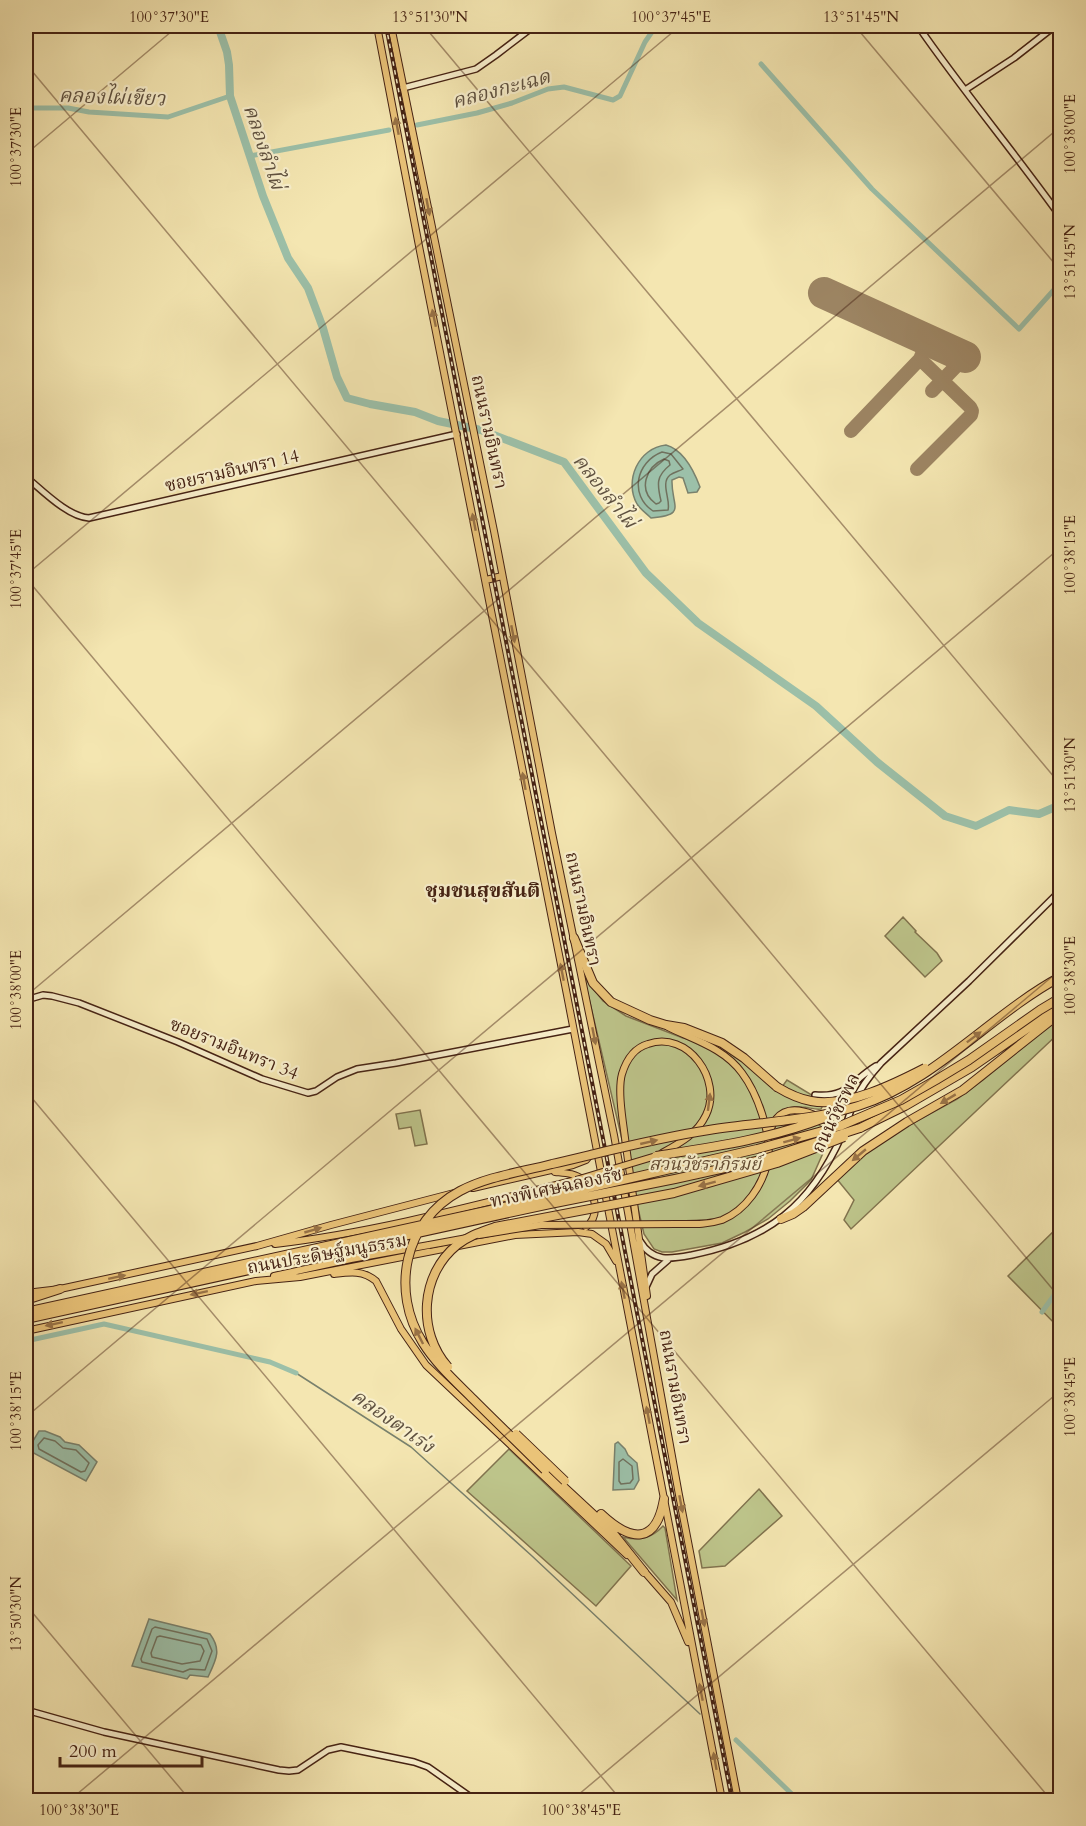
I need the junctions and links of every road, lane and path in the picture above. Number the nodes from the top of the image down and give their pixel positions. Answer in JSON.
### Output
{"nodes":[{"id":1,"x":378,"y":26,"type":"edge"},
{"id":2,"x":391,"y":26,"type":"edge"},
{"id":3,"x":534,"y":26,"type":"edge"},
{"id":4,"x":918,"y":26,"type":"edge"},
{"id":5,"x":1055,"y":26,"type":"edge"},
{"id":6,"x":403,"y":88,"type":"junction"},
{"id":7,"x":965,"y":90,"type":"junction"},
{"id":8,"x":1060,"y":216,"type":"edge"},
{"id":9,"x":457,"y":351,"type":"junction"},
{"id":10,"x":441,"y":354,"type":"junction"},
{"id":11,"x":456,"y":431,"type":"junction"},
{"id":12,"x":26,"y":477,"type":"edge"},
{"id":13,"x":502,"y":576,"type":"junction"},
{"id":14,"x":486,"y":580,"type":"junction"},
{"id":15,"x":1060,"y":891,"type":"edge"},
{"id":16,"x":574,"y":938,"type":"junction"},
{"id":17,"x":1060,"y":977,"type":"edge"},
{"id":18,"x":1060,"y":998,"type":"edge"},
{"id":19,"x":26,"y":1000,"type":"edge"},
{"id":20,"x":1060,"y":1006,"type":"edge"},
{"id":21,"x":1060,"y":1012,"type":"edge"},
{"id":22,"x":666,"y":1025,"type":"junction"},
{"id":23,"x":573,"y":1029,"type":"junction"},
{"id":24,"x":957,"y":1050,"type":"junction"},
{"id":25,"x":881,"y":1063,"type":"junction"},
{"id":26,"x":818,"y":1097,"type":"joint"},
{"id":27,"x":835,"y":1113,"type":"junction"},
{"id":28,"x":816,"y":1114,"type":"junction"},
{"id":29,"x":860,"y":1128,"type":"junction"},
{"id":30,"x":594,"y":1132,"type":"junction"},
{"id":31,"x":844,"y":1132,"type":"junction"},
{"id":32,"x":767,"y":1139,"type":"junction"},
{"id":33,"x":656,"y":1156,"type":"junction"},
{"id":34,"x":550,"y":1172,"type":"junction"},
{"id":35,"x":781,"y":1219,"type":"junction"},
{"id":36,"x":578,"y":1232,"type":"junction"},
{"id":37,"x":638,"y":1236,"type":"junction"},
{"id":38,"x":257,"y":1246,"type":"junction"},
{"id":39,"x":668,"y":1260,"type":"junction"},
{"id":40,"x":619,"y":1267,"type":"junction"},
{"id":41,"x":300,"y":1277,"type":"junction"},
{"id":42,"x":256,"y":1281,"type":"junction"},
{"id":43,"x":646,"y":1287,"type":"junction"},
{"id":44,"x":60,"y":1289,"type":"junction"},
{"id":45,"x":26,"y":1293,"type":"edge"},
{"id":46,"x":26,"y":1300,"type":"edge"},
{"id":47,"x":26,"y":1312,"type":"edge"},
{"id":48,"x":26,"y":1319,"type":"edge"},
{"id":49,"x":26,"y":1331,"type":"edge"},
{"id":50,"x":652,"y":1343,"type":"junction"},
{"id":51,"x":544,"y":1473,"type":"junction"},
{"id":52,"x":664,"y":1499,"type":"junction"},
{"id":53,"x":692,"y":1561,"type":"junction"},
{"id":54,"x":677,"y":1564,"type":"junction"},
{"id":55,"x":644,"y":1572,"type":"joint"},
{"id":56,"x":695,"y":1662,"type":"junction"},
{"id":57,"x":26,"y":1710,"type":"edge"},
{"id":58,"x":475,"y":1800,"type":"edge"},
{"id":59,"x":722,"y":1800,"type":"edge"},
{"id":60,"x":738,"y":1800,"type":"edge"}],
"edges":[{"from":10,"to":1,"type":"main road","name":"ถนนรามอินทรา","one_way":true},
{"from":2,"to":6,"type":"main road","name":"ถนนรามอินทรา"},
{"from":3,"to":6,"type":"street"},
{"from":4,"to":7,"type":"street"},
{"from":5,"to":7,"type":"street"},
{"from":6,"to":9,"type":"main road","name":"ถนนรามอินทรา","one_way":true},
{"from":7,"to":8,"type":"street"},
{"from":9,"to":10,"type":"main road"},
{"from":9,"to":13,"type":"main road","name":"ถนนรามอินทรา"},
{"from":10,"to":11,"type":"main road","name":"ถนนรามอินทรา"},
{"from":11,"to":12,"type":"street","name":"ซอยรามอินทรา 14"},
{"from":14,"to":11,"type":"main road","name":"ถนนรามอินทรา","one_way":true},
{"from":13,"to":14,"type":"main road"},
{"from":13,"to":16,"type":"main road","name":"ถนนรามอินทรา","one_way":true},
{"from":23,"to":14,"type":"main road","name":"ถนนรามอินทรา","one_way":true},
{"from":15,"to":25,"type":"street","name":"ถนนวัชรพล"},
{"from":16,"to":22,"type":"highway"},
{"from":16,"to":50,"type":"main road","name":"ถนนรามอินทรา","one_way":true},
{"from":24,"to":17,"type":"highway","one_way":true,"bridge":true},
{"from":47,"to":18,"type":"highway","name":"ทางพิเศษฉลองรัช","one_way":true,"bridge":true},
{"from":19,"to":23,"type":"street","name":"ซอยรามอินทรา 34"},
{"from":20,"to":29,"type":"highway","name":"ทางพิเศษฉลองรัช"},
{"from":21,"to":35,"type":"highway","one_way":true},
{"from":22,"to":24,"type":"highway","bridge":true},
{"from":22,"to":32,"type":"main road","bridge":true},
{"from":23,"to":30,"type":"main road","name":"ถนนรามอินทรา"},
{"from":24,"to":27,"type":"highway","bridge":true},
{"from":25,"to":26,"type":"street"},
{"from":25,"to":31,"type":"street","name":"ถนนวัชรพล"},
{"from":26,"to":28,"type":"main road"},
{"from":27,"to":33,"type":"highway","bridge":true},
{"from":51,"to":27,"type":"highway","one_way":true,"bridge":true},
{"from":28,"to":31,"type":"main road"},
{"from":28,"to":32,"type":"main road","bridge":true},
{"from":29,"to":48,"type":"highway","name":"ทางพิเศษฉลองรัช","bridge":true},
{"from":29,"to":52,"type":"highway","one_way":true,"bridge":true},
{"from":30,"to":34,"type":"main road","name":"ถนนประดิษฐ์มนูธรรม"},
{"from":30,"to":40,"type":"main road","name":"ถนนรามอินทรา"},
{"from":31,"to":35,"type":"street","name":"ถนนวัชรพล"},
{"from":32,"to":42,"type":"main road","bridge":true},
{"from":33,"to":37,"type":"main road","one_way":true,"bridge":true},
{"from":33,"to":38,"type":"main road","bridge":true},
{"from":34,"to":36,"type":"main road"},
{"from":38,"to":34,"type":"main road","name":"ถนนประดิษฐ์มนูธรรม","one_way":true},
{"from":35,"to":39,"type":"street","name":"ถนนวัชรพล"},
{"from":36,"to":40,"type":"main road","name":"ถนนประดิษฐ์มนูธรรม"},
{"from":36,"to":41,"type":"main road","name":"ถนนประดิษฐ์มนูธรรม"},
{"from":37,"to":39,"type":"street"},
{"from":37,"to":43,"type":"main road"},
{"from":44,"to":38,"type":"main road","name":"ถนนประดิษฐ์มนูธรรม","one_way":true},
{"from":39,"to":43,"type":"street"},
{"from":52,"to":40,"type":"main road","name":"ถนนรามอินทรา","one_way":true},
{"from":41,"to":42,"type":"main road","name":"ถนนประดิษฐ์มนูธรรม"},
{"from":41,"to":51,"type":"main road"},
{"from":42,"to":49,"type":"main road","name":"ถนนประดิษฐ์มนูธรรม","one_way":true},
{"from":43,"to":50,"type":"main road"},
{"from":44,"to":45,"type":"main road","name":"ถนนประดิษฐ์มนูธรรม"},
{"from":44,"to":46,"type":"highway"},
{"from":50,"to":53,"type":"main road","name":"ถนนรามอินทรา","one_way":true},
{"from":51,"to":55,"type":"highway"},
{"from":52,"to":54,"type":"main road","name":"ถนนรามอินทรา"},
{"from":53,"to":54,"type":"main road"},
{"from":53,"to":60,"type":"main road","name":"ถนนรามอินทรา","one_way":true},
{"from":54,"to":56,"type":"main road","name":"ถนนรามอินทรา"},
{"from":55,"to":56,"type":"main road"},
{"from":59,"to":56,"type":"main road","name":"ถนนรามอินทรา","one_way":true},
{"from":57,"to":58,"type":"street"}]}
